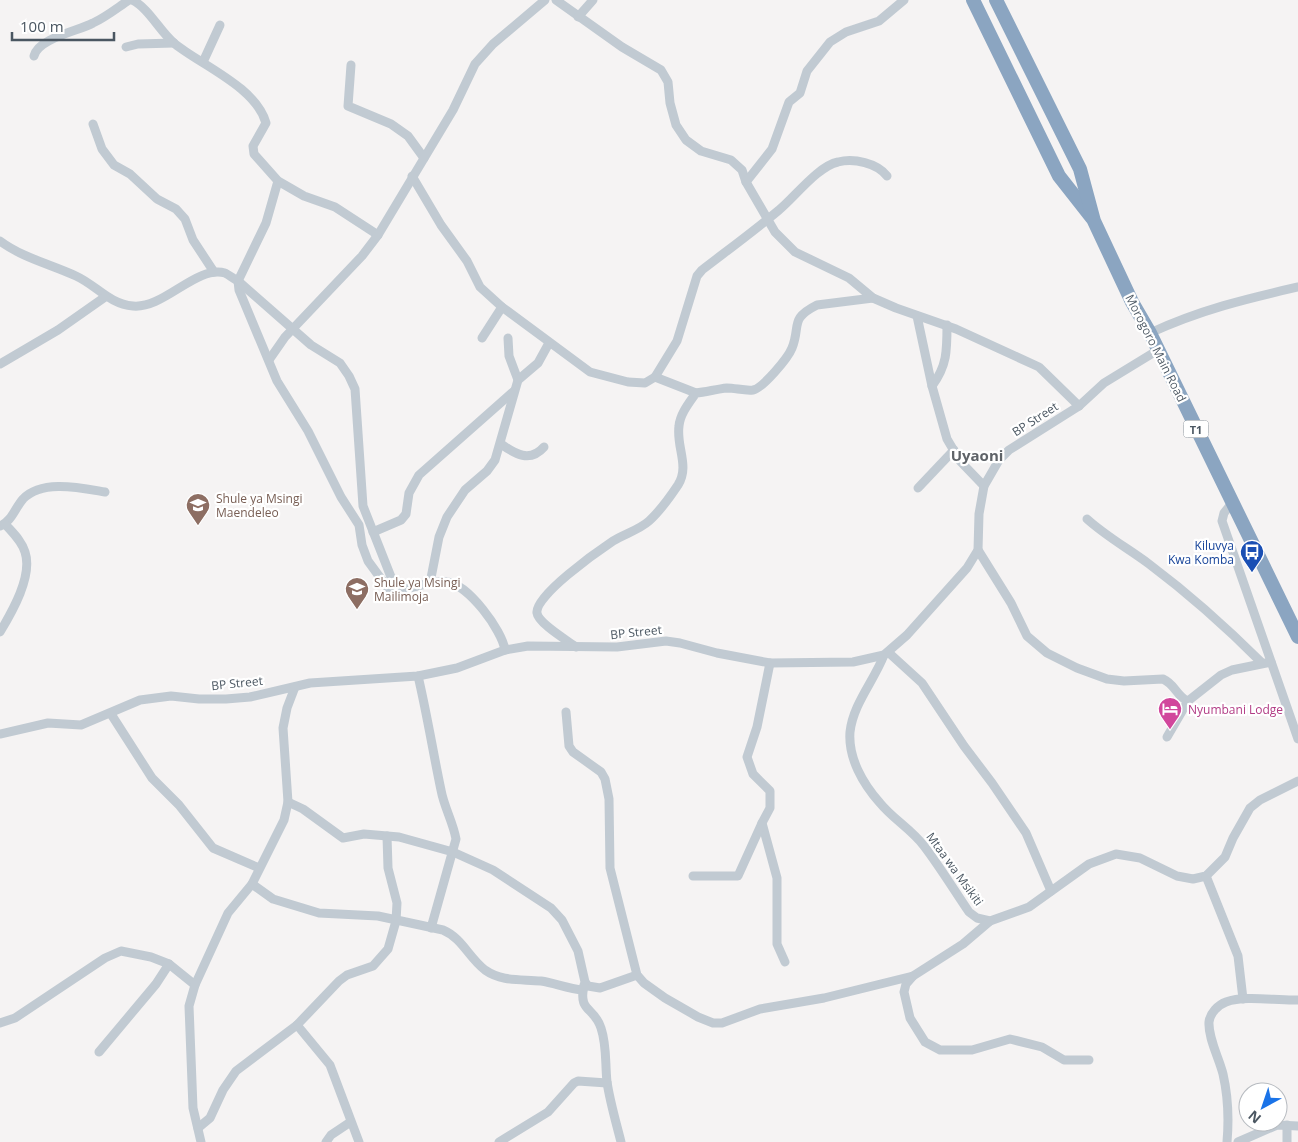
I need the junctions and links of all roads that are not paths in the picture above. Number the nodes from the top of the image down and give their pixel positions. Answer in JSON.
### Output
{"nodes":[{"id":1,"x":130,"y":0,"type":"edge"},
{"id":2,"x":545,"y":0,"type":"edge"},
{"id":3,"x":556,"y":0,"type":"edge"},
{"id":4,"x":593,"y":0,"type":"edge"},
{"id":5,"x":904,"y":0,"type":"edge"},
{"id":6,"x":973,"y":0,"type":"edge"},
{"id":7,"x":996,"y":0,"type":"edge"},
{"id":8,"x":578,"y":17,"type":"junction"},
{"id":9,"x":220,"y":25,"type":"dead end"},
{"id":10,"x":174,"y":43,"type":"junction"},
{"id":11,"x":126,"y":47,"type":"dead end"},
{"id":12,"x":34,"y":56,"type":"dead end"},
{"id":13,"x":202,"y":62,"type":"junction"},
{"id":14,"x":351,"y":65,"type":"dead end"},
{"id":15,"x":93,"y":124,"type":"dead end"},
{"id":16,"x":424,"y":158,"type":"junction"},
{"id":17,"x":412,"y":176,"type":"junction"},
{"id":18,"x":888,"y":176,"type":"dead end"},
{"id":19,"x":278,"y":180,"type":"junction"},
{"id":20,"x":746,"y":182,"type":"junction"},
{"id":21,"x":767,"y":219,"type":"junction"},
{"id":22,"x":1094,"y":221,"type":"junction"},
{"id":23,"x":378,"y":235,"type":"junction"},
{"id":24,"x":0,"y":241,"type":"edge"},
{"id":25,"x":214,"y":272,"type":"junction"},
{"id":26,"x":238,"y":281,"type":"junction"},
{"id":27,"x":1298,"y":287,"type":"edge"},
{"id":28,"x":105,"y":297,"type":"junction"},
{"id":29,"x":873,"y":298,"type":"junction"},
{"id":30,"x":502,"y":307,"type":"junction"},
{"id":31,"x":917,"y":316,"type":"junction"},
{"id":32,"x":947,"y":326,"type":"junction"},
{"id":33,"x":292,"y":329,"type":"junction"},
{"id":34,"x":1150,"y":333,"type":"junction"},
{"id":35,"x":482,"y":338,"type":"dead end"},
{"id":36,"x":508,"y":338,"type":"dead end"},
{"id":37,"x":549,"y":343,"type":"junction"},
{"id":38,"x":1158,"y":350,"type":"junction"},
{"id":39,"x":268,"y":360,"type":"junction"},
{"id":40,"x":0,"y":364,"type":"edge"},
{"id":41,"x":655,"y":377,"type":"junction"},
{"id":42,"x":518,"y":380,"type":"junction"},
{"id":43,"x":932,"y":386,"type":"junction"},
{"id":44,"x":514,"y":391,"type":"junction"},
{"id":45,"x":696,"y":393,"type":"junction"},
{"id":46,"x":1078,"y":406,"type":"junction"},
{"id":47,"x":501,"y":444,"type":"junction"},
{"id":48,"x":544,"y":447,"type":"dead end"},
{"id":49,"x":954,"y":450,"type":"junction"},
{"id":50,"x":984,"y":486,"type":"junction"},
{"id":51,"x":918,"y":488,"type":"dead end"},
{"id":52,"x":105,"y":492,"type":"dead end"},
{"id":53,"x":1232,"y":503,"type":"junction"},
{"id":54,"x":1087,"y":519,"type":"dead end"},
{"id":55,"x":2,"y":525,"type":"edge"},
{"id":56,"x":373,"y":532,"type":"junction"},
{"id":57,"x":978,"y":550,"type":"junction"},
{"id":58,"x":430,"y":583,"type":"junction"},
{"id":59,"x":401,"y":589,"type":"junction"},
{"id":60,"x":0,"y":632,"type":"edge"},
{"id":61,"x":1298,"y":637,"type":"edge"},
{"id":62,"x":576,"y":647,"type":"junction"},
{"id":63,"x":505,"y":650,"type":"junction"},
{"id":64,"x":886,"y":654,"type":"junction"},
{"id":65,"x":770,"y":662,"type":"junction"},
{"id":66,"x":1267,"y":663,"type":"junction"},
{"id":67,"x":418,"y":676,"type":"junction"},
{"id":68,"x":295,"y":687,"type":"junction"},
{"id":69,"x":1188,"y":701,"type":"junction"},
{"id":70,"x":566,"y":712,"type":"dead end"},
{"id":71,"x":112,"y":714,"type":"junction"},
{"id":72,"x":0,"y":734,"type":"edge"},
{"id":73,"x":1167,"y":737,"type":"dead end"},
{"id":74,"x":1298,"y":739,"type":"edge"},
{"id":75,"x":1298,"y":781,"type":"edge"},
{"id":76,"x":288,"y":802,"type":"junction"},
{"id":77,"x":762,"y":823,"type":"junction"},
{"id":78,"x":388,"y":836,"type":"junction"},
{"id":79,"x":453,"y":852,"type":"junction"},
{"id":80,"x":259,"y":868,"type":"junction"},
{"id":81,"x":693,"y":876,"type":"dead end"},
{"id":82,"x":1206,"y":876,"type":"junction"},
{"id":83,"x":252,"y":884,"type":"junction"},
{"id":84,"x":1051,"y":891,"type":"junction"},
{"id":85,"x":396,"y":921,"type":"junction"},
{"id":86,"x":990,"y":921,"type":"junction"},
{"id":87,"x":431,"y":928,"type":"junction"},
{"id":88,"x":785,"y":962,"type":"dead end"},
{"id":89,"x":169,"y":964,"type":"junction"},
{"id":90,"x":637,"y":975,"type":"junction"},
{"id":91,"x":913,"y":976,"type":"junction"},
{"id":92,"x":195,"y":985,"type":"junction"},
{"id":93,"x":583,"y":990,"type":"junction"},
{"id":94,"x":1243,"y":999,"type":"junction"},
{"id":95,"x":1298,"y":1000,"type":"edge"},
{"id":96,"x":0,"y":1023,"type":"edge"},
{"id":97,"x":297,"y":1025,"type":"junction"},
{"id":98,"x":99,"y":1052,"type":"dead end"},
{"id":99,"x":1089,"y":1060,"type":"dead end"},
{"id":100,"x":607,"y":1083,"type":"junction"},
{"id":101,"x":350,"y":1123,"type":"junction"},
{"id":102,"x":198,"y":1128,"type":"junction"},
{"id":103,"x":1261,"y":1132,"type":"edge"},
{"id":104,"x":201,"y":1142,"type":"edge"},
{"id":105,"x":326,"y":1142,"type":"edge"},
{"id":106,"x":358,"y":1142,"type":"edge"},
{"id":107,"x":499,"y":1142,"type":"edge"},
{"id":108,"x":621,"y":1142,"type":"edge"},
{"id":109,"x":1227,"y":1142,"type":"edge"},
{"id":110,"x":1238,"y":1142,"type":"edge"}],
"edges":[{"from":1,"to":10,"type":"street"},
{"from":1,"to":12,"type":"street"},
{"from":2,"to":16,"type":"street"},
{"from":3,"to":8,"type":"street"},
{"from":4,"to":8,"type":"street"},
{"from":5,"to":20,"type":"street"},
{"from":6,"to":22,"type":"highway","name":"Morogoro Main Road","number":"T1"},
{"from":7,"to":22,"type":"highway","name":"Morogoro Main Road","number":"T1"},
{"from":8,"to":20,"type":"street"},
{"from":9,"to":13,"type":"street"},
{"from":10,"to":11,"type":"street"},
{"from":10,"to":13,"type":"street"},
{"from":13,"to":19,"type":"street"},
{"from":14,"to":16,"type":"street"},
{"from":15,"to":25,"type":"street"},
{"from":16,"to":17,"type":"street"},
{"from":17,"to":23,"type":"street"},
{"from":17,"to":30,"type":"street"},
{"from":18,"to":21,"type":"street"},
{"from":19,"to":23,"type":"street"},
{"from":19,"to":26,"type":"street"},
{"from":20,"to":21,"type":"street"},
{"from":21,"to":29,"type":"street"},
{"from":21,"to":41,"type":"street"},
{"from":22,"to":34,"type":"highway","name":"Morogoro Main Road","number":"T1"},
{"from":23,"to":33,"type":"street"},
{"from":24,"to":28,"type":"street"},
{"from":25,"to":26,"type":"street"},
{"from":25,"to":28,"type":"street"},
{"from":26,"to":33,"type":"street"},
{"from":26,"to":39,"type":"street"},
{"from":27,"to":34,"type":"street"},
{"from":28,"to":40,"type":"street"},
{"from":29,"to":31,"type":"street"},
{"from":29,"to":45,"type":"street"},
{"from":30,"to":35,"type":"street"},
{"from":30,"to":37,"type":"street"},
{"from":31,"to":32,"type":"street"},
{"from":31,"to":43,"type":"street"},
{"from":32,"to":43,"type":"street"},
{"from":32,"to":46,"type":"street"},
{"from":33,"to":39,"type":"street"},
{"from":33,"to":56,"type":"street"},
{"from":34,"to":38,"type":"highway","name":"Morogoro Main Road","number":"T1"},
{"from":36,"to":42,"type":"street"},
{"from":37,"to":41,"type":"street"},
{"from":37,"to":42,"type":"street"},
{"from":38,"to":46,"type":"street","name":"BP Street"},
{"from":38,"to":53,"type":"highway","name":"Morogoro Main Road","number":"T1"},
{"from":39,"to":59,"type":"street"},
{"from":41,"to":45,"type":"street"},
{"from":42,"to":44,"type":"street"},
{"from":43,"to":49,"type":"street"},
{"from":44,"to":47,"type":"street"},
{"from":44,"to":56,"type":"street"},
{"from":45,"to":62,"type":"street"},
{"from":46,"to":50,"type":"street","name":"BP Street"},
{"from":47,"to":48,"type":"street"},
{"from":47,"to":58,"type":"street"},
{"from":49,"to":50,"type":"street"},
{"from":49,"to":51,"type":"street"},
{"from":50,"to":57,"type":"street","name":"BP Street"},
{"from":52,"to":55,"type":"street"},
{"from":53,"to":61,"type":"highway","name":"Morogoro Main Road","number":"T1"},
{"from":53,"to":66,"type":"street"},
{"from":54,"to":66,"type":"street"},
{"from":55,"to":60,"type":"street"},
{"from":56,"to":59,"type":"street"},
{"from":57,"to":64,"type":"street","name":"BP Street"},
{"from":57,"to":69,"type":"street"},
{"from":58,"to":59,"type":"street"},
{"from":58,"to":63,"type":"street"},
{"from":62,"to":63,"type":"street","name":"BP Street"},
{"from":62,"to":65,"type":"street","name":"BP Street"},
{"from":63,"to":67,"type":"street","name":"BP Street"},
{"from":64,"to":65,"type":"street","name":"BP Street"},
{"from":64,"to":84,"type":"street"},
{"from":64,"to":86,"type":"street","name":"Mtaa wa Msikiti"},
{"from":65,"to":77,"type":"street"},
{"from":66,"to":69,"type":"street"},
{"from":66,"to":74,"type":"street"},
{"from":67,"to":68,"type":"street","name":"BP Street"},
{"from":67,"to":79,"type":"street"},
{"from":68,"to":71,"type":"street","name":"BP Street"},
{"from":68,"to":76,"type":"street"},
{"from":69,"to":73,"type":"street"},
{"from":70,"to":90,"type":"street"},
{"from":71,"to":72,"type":"street","name":"BP Street"},
{"from":71,"to":80,"type":"street"},
{"from":75,"to":82,"type":"street"},
{"from":76,"to":78,"type":"street"},
{"from":76,"to":80,"type":"street"},
{"from":77,"to":81,"type":"street"},
{"from":77,"to":88,"type":"street"},
{"from":78,"to":79,"type":"street"},
{"from":78,"to":85,"type":"street"},
{"from":79,"to":87,"type":"street"},
{"from":79,"to":93,"type":"street"},
{"from":80,"to":83,"type":"street"},
{"from":82,"to":84,"type":"street"},
{"from":82,"to":94,"type":"street"},
{"from":83,"to":85,"type":"street"},
{"from":83,"to":92,"type":"street"},
{"from":84,"to":86,"type":"street"},
{"from":85,"to":87,"type":"street"},
{"from":85,"to":97,"type":"street"},
{"from":86,"to":91,"type":"street"},
{"from":87,"to":93,"type":"street"},
{"from":89,"to":92,"type":"street"},
{"from":89,"to":96,"type":"street"},
{"from":89,"to":98,"type":"street"},
{"from":90,"to":91,"type":"street"},
{"from":90,"to":93,"type":"street"},
{"from":91,"to":99,"type":"street"},
{"from":92,"to":102,"type":"street"},
{"from":93,"to":100,"type":"street"},
{"from":94,"to":95,"type":"street"},
{"from":94,"to":109,"type":"street"},
{"from":97,"to":101,"type":"street"},
{"from":97,"to":102,"type":"street"},
{"from":100,"to":107,"type":"street"},
{"from":100,"to":108,"type":"street"},
{"from":101,"to":105,"type":"street"},
{"from":101,"to":106,"type":"street"},
{"from":102,"to":104,"type":"street"},
{"from":103,"to":110,"type":"street"}]}
